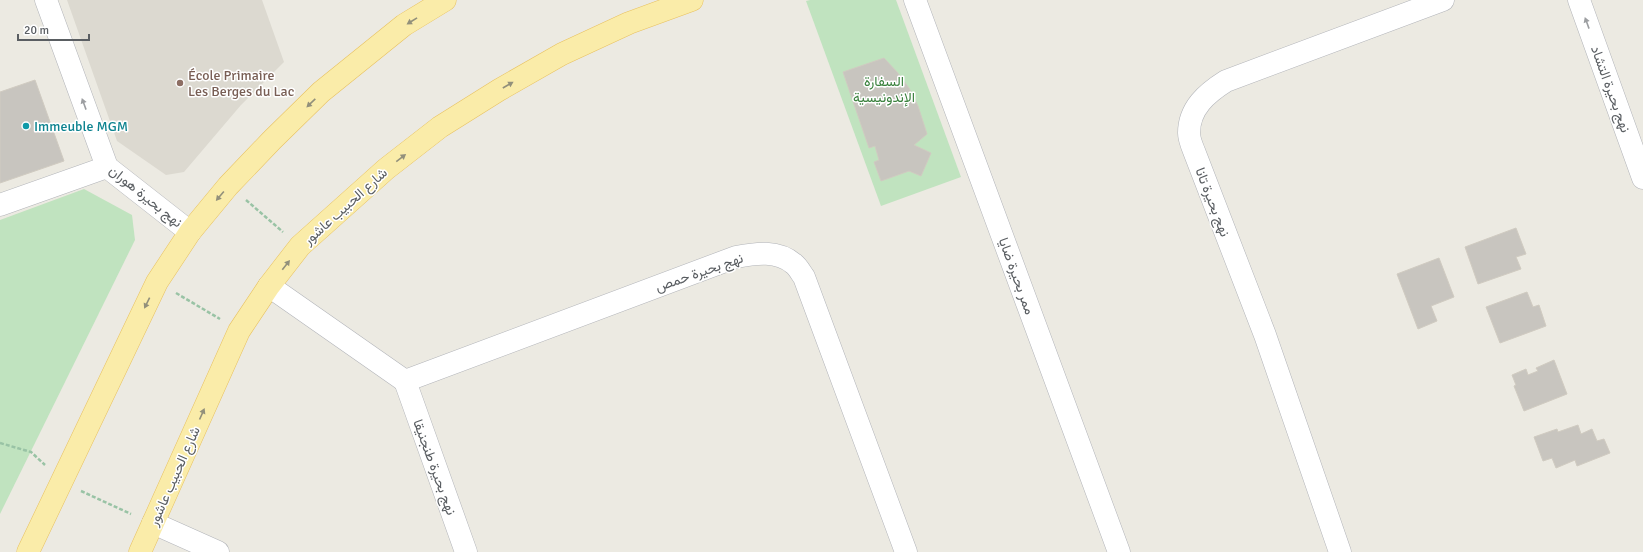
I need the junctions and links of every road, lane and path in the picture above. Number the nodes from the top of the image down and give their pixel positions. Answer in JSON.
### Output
{"nodes":[{"id":1,"x":46,"y":0,"type":"edge"},
{"id":2,"x":445,"y":0,"type":"edge"},
{"id":3,"x":692,"y":0,"type":"edge"},
{"id":4,"x":915,"y":0,"type":"edge"},
{"id":5,"x":1443,"y":0,"type":"edge"},
{"id":6,"x":1579,"y":0,"type":"edge"},
{"id":7,"x":107,"y":167,"type":"junction"},
{"id":8,"x":1643,"y":178,"type":"edge"},
{"id":9,"x":228,"y":186,"type":"junction"},
{"id":10,"x":0,"y":205,"type":"edge"},
{"id":11,"x":190,"y":232,"type":"junction"},
{"id":12,"x":300,"y":246,"type":"junction"},
{"id":13,"x":157,"y":282,"type":"junction"},
{"id":14,"x":269,"y":286,"type":"junction"},
{"id":15,"x":239,"y":331,"type":"junction"},
{"id":16,"x":405,"y":381,"type":"junction"},
{"id":17,"x":153,"y":523,"type":"junction"},
{"id":18,"x":28,"y":552,"type":"edge"},
{"id":19,"x":140,"y":552,"type":"edge"},
{"id":20,"x":218,"y":552,"type":"edge"},
{"id":21,"x":466,"y":552,"type":"edge"},
{"id":22,"x":906,"y":552,"type":"edge"},
{"id":23,"x":1119,"y":552,"type":"edge"},
{"id":24,"x":1340,"y":552,"type":"edge"}],
"edges":[{"from":7,"to":1,"type":"street","name":"نهج بحيرة هوران","one_way":true},
{"from":2,"to":9,"type":"main road","one_way":true},
{"from":12,"to":3,"type":"main road","name":"شارع الحبيب عاشور","one_way":true},
{"from":4,"to":23,"type":"street","name":"ممر بحيرة ضايا"},
{"from":5,"to":24,"type":"street","name":"نهج بحيرة تانا"},
{"from":8,"to":6,"type":"street","name":"نهج بحيرة التشاد","one_way":true},
{"from":7,"to":10,"type":"street"},
{"from":7,"to":11,"type":"street","name":"نهج بحيرة هوران"},
{"from":9,"to":11,"type":"main road","one_way":true},
{"from":9,"to":12,"type":"path"},
{"from":11,"to":13,"type":"main road"},
{"from":14,"to":12,"type":"main road","name":"شارع الحبيب عاشور","one_way":true},
{"from":13,"to":15,"type":"path"},
{"from":13,"to":18,"type":"main road","one_way":true},
{"from":14,"to":15,"type":"main road","name":"شارع الحبيب عاشور"},
{"from":14,"to":16,"type":"street"},
{"from":17,"to":15,"type":"main road","name":"شارع الحبيب عاشور","one_way":true},
{"from":16,"to":21,"type":"street","name":"نهج بحيرة طنجنيقا"},
{"from":16,"to":22,"type":"street","name":"نهج بحيرة حمص"},
{"from":17,"to":19,"type":"main road","name":"شارع الحبيب عاشور"},
{"from":17,"to":20,"type":"street"}]}
